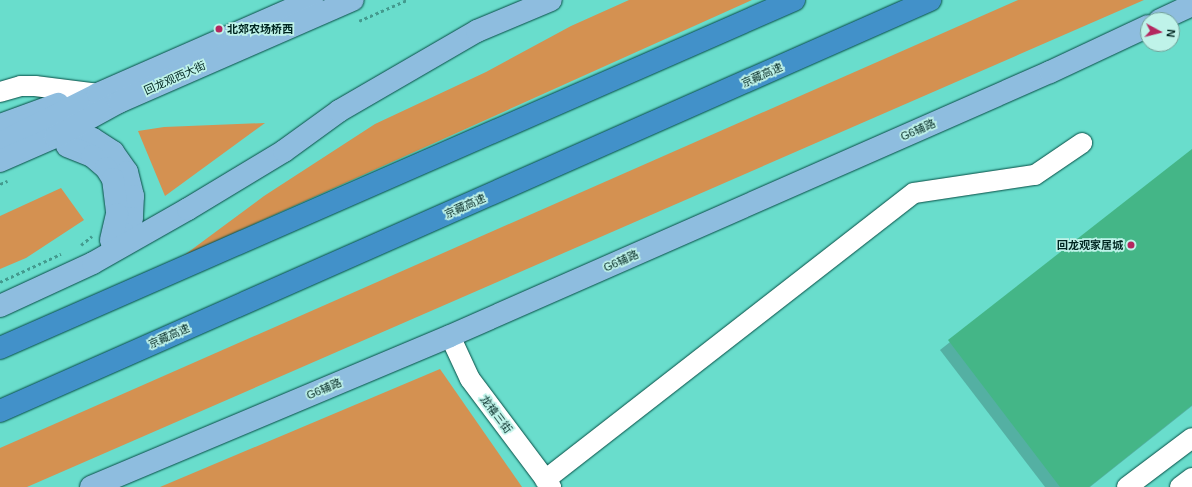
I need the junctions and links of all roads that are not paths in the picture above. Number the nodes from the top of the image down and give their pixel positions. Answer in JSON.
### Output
{"nodes":[{"id":1,"x":312,"y":0,"type":"edge"},
{"id":2,"x":353,"y":0,"type":"edge"},
{"id":3,"x":551,"y":0,"type":"edge"},
{"id":4,"x":794,"y":0,"type":"edge"},
{"id":5,"x":930,"y":0,"type":"edge"},
{"id":6,"x":1192,"y":5,"type":"edge"},
{"id":7,"x":1177,"y":12,"type":"edge"},
{"id":8,"x":1140,"y":30,"type":"edge"},
{"id":9,"x":0,"y":92,"type":"edge"},
{"id":10,"x":98,"y":94,"type":"junction"},
{"id":11,"x":0,"y":125,"type":"edge"},
{"id":12,"x":55,"y":137,"type":"junction"},
{"id":13,"x":0,"y":143,"type":"edge"},
{"id":14,"x":1082,"y":143,"type":"dead end"},
{"id":15,"x":30,"y":148,"type":"junction"},
{"id":16,"x":6,"y":170,"type":"edge"},
{"id":17,"x":94,"y":263,"type":"junction"},
{"id":18,"x":0,"y":306,"type":"edge"},
{"id":19,"x":450,"y":336,"type":"junction"},
{"id":20,"x":0,"y":348,"type":"edge"},
{"id":21,"x":0,"y":411,"type":"edge"},
{"id":22,"x":1192,"y":438,"type":"edge"},
{"id":23,"x":1192,"y":478,"type":"edge"},
{"id":24,"x":548,"y":484,"type":"edge"},
{"id":25,"x":91,"y":487,"type":"edge"},
{"id":26,"x":1127,"y":487,"type":"edge"},
{"id":27,"x":1180,"y":487,"type":"edge"}],
"edges":[{"from":1,"to":10,"type":"main road","name":"回龙观西大街"},
{"from":2,"to":12,"type":"main road","name":"回龙观西大街"},
{"from":3,"to":17,"type":"main road"},
{"from":4,"to":20,"type":"highway"},
{"from":5,"to":21,"type":"highway","name":"京藏高速"},
{"from":6,"to":7,"type":"main road"},
{"from":8,"to":19,"type":"main road","name":"G6辅路"},
{"from":9,"to":10,"type":"street"},
{"from":10,"to":11,"type":"main road","name":"回龙观西大街"},
{"from":10,"to":13,"type":"main road","name":"回龙观西大街"},
{"from":12,"to":15,"type":"main road","name":"回龙观西大街"},
{"from":12,"to":17,"type":"main road"},
{"from":14,"to":24,"type":"street"},
{"from":15,"to":16,"type":"main road","name":"回龙观西大街"},
{"from":15,"to":17,"type":"main road"},
{"from":17,"to":18,"type":"main road"},
{"from":19,"to":24,"type":"street","name":"龙禧三街"},
{"from":19,"to":25,"type":"main road","name":"G6辅路"},
{"from":22,"to":26,"type":"street"},
{"from":23,"to":27,"type":"street"}]}
